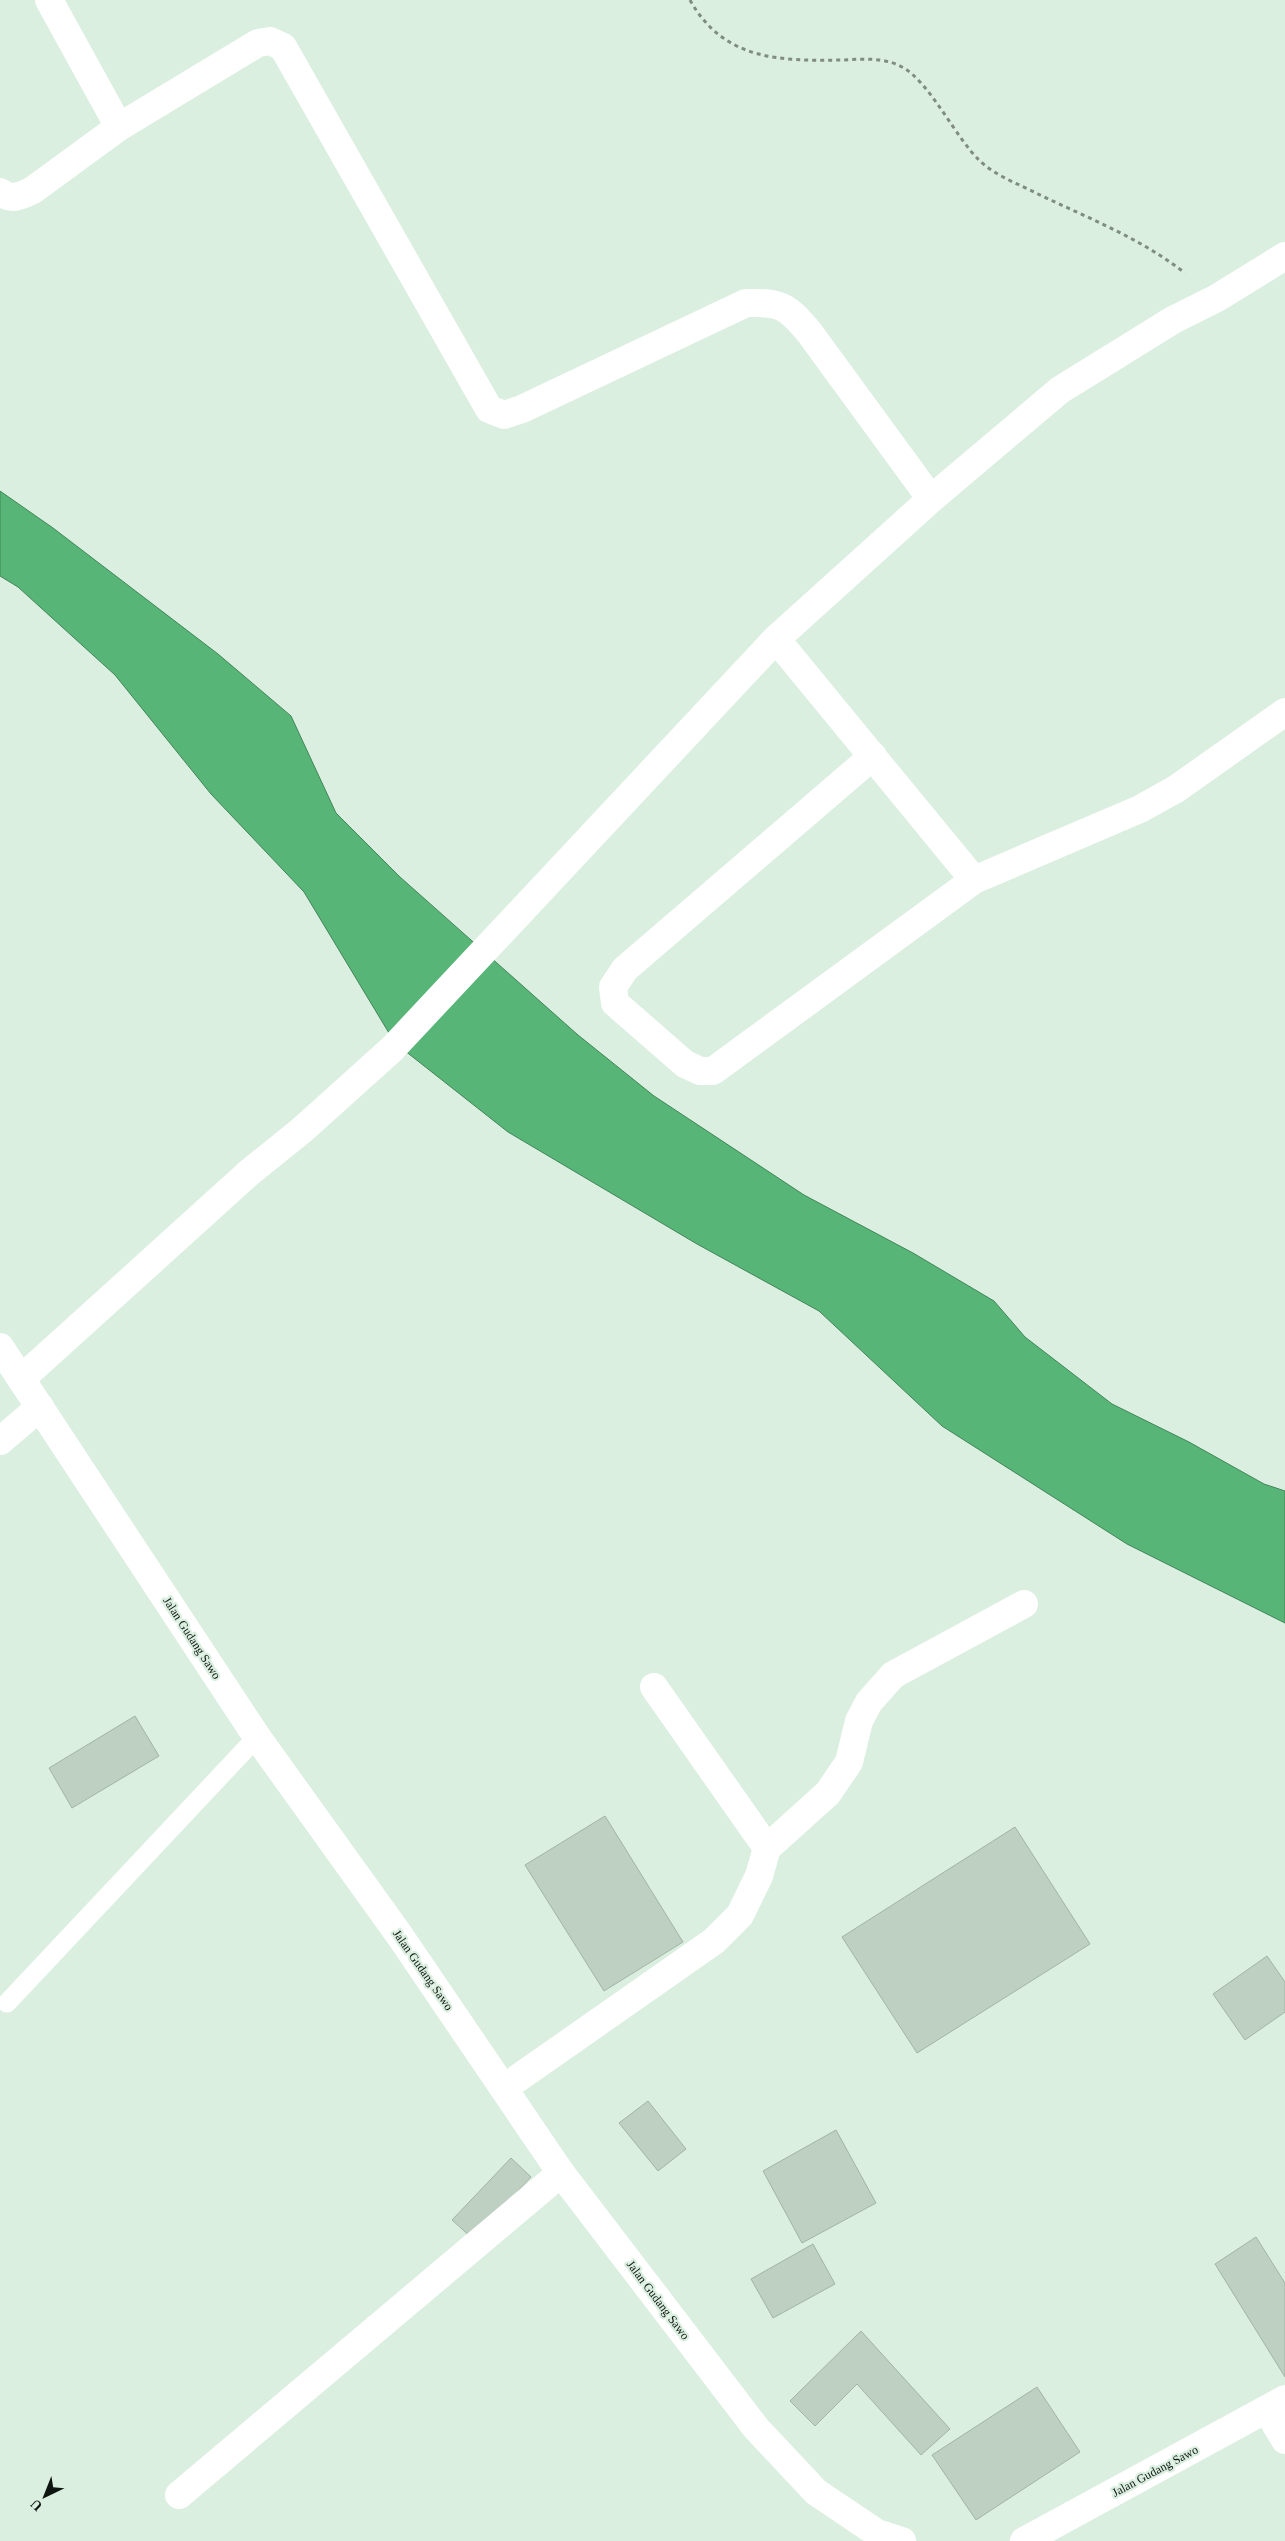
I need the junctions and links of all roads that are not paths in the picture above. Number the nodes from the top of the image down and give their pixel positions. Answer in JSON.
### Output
{"nodes":[{"id":1,"x":49,"y":0,"type":"edge"},
{"id":2,"x":119,"y":127,"type":"junction"},
{"id":3,"x":0,"y":192,"type":"edge"},
{"id":4,"x":1285,"y":256,"type":"edge"},
{"id":5,"x":930,"y":499,"type":"junction"},
{"id":6,"x":776,"y":638,"type":"junction"},
{"id":7,"x":1285,"y":712,"type":"edge"},
{"id":8,"x":873,"y":756,"type":"junction"},
{"id":9,"x":974,"y":880,"type":"junction"},
{"id":10,"x":0,"y":1347,"type":"edge"},
{"id":11,"x":21,"y":1379,"type":"junction"},
{"id":12,"x":40,"y":1407,"type":"junction"},
{"id":13,"x":0,"y":1441,"type":"edge"},
{"id":14,"x":1024,"y":1604,"type":"dead end"},
{"id":15,"x":654,"y":1687,"type":"dead end"},
{"id":16,"x":257,"y":1737,"type":"junction"},
{"id":17,"x":767,"y":1848,"type":"junction"},
{"id":18,"x":7,"y":2003,"type":"dead end"},
{"id":19,"x":504,"y":2088,"type":"junction"},
{"id":20,"x":561,"y":2173,"type":"junction"},
{"id":21,"x":1276,"y":2405,"type":"edge"},
{"id":22,"x":1285,"y":2440,"type":"edge"},
{"id":23,"x":179,"y":2495,"type":"dead end"},
{"id":24,"x":902,"y":2541,"type":"edge"},
{"id":25,"x":1024,"y":2541,"type":"edge"}],
"edges":[{"from":1,"to":2,"type":"street"},
{"from":2,"to":3,"type":"street"},
{"from":2,"to":5,"type":"street"},
{"from":4,"to":5,"type":"street"},
{"from":5,"to":6,"type":"street"},
{"from":6,"to":8,"type":"street"},
{"from":6,"to":11,"type":"street"},
{"from":7,"to":9,"type":"street"},
{"from":8,"to":9,"type":"street"},
{"from":8,"to":9,"type":"street"},
{"from":10,"to":11,"type":"street","name":"Jalan Gudang Sawo"},
{"from":11,"to":12,"type":"street","name":"Jalan Gudang Sawo"},
{"from":12,"to":13,"type":"street"},
{"from":12,"to":16,"type":"street","name":"Jalan Gudang Sawo"},
{"from":14,"to":17,"type":"street"},
{"from":15,"to":17,"type":"street"},
{"from":16,"to":18,"type":"lane"},
{"from":16,"to":19,"type":"street","name":"Jalan Gudang Sawo"},
{"from":17,"to":19,"type":"street"},
{"from":19,"to":20,"type":"street","name":"Jalan Gudang Sawo"},
{"from":20,"to":23,"type":"street"},
{"from":20,"to":24,"type":"street","name":"Jalan Gudang Sawo"},
{"from":21,"to":22,"type":"street"},
{"from":21,"to":25,"type":"street","name":"Jalan Gudang Sawo"}]}
